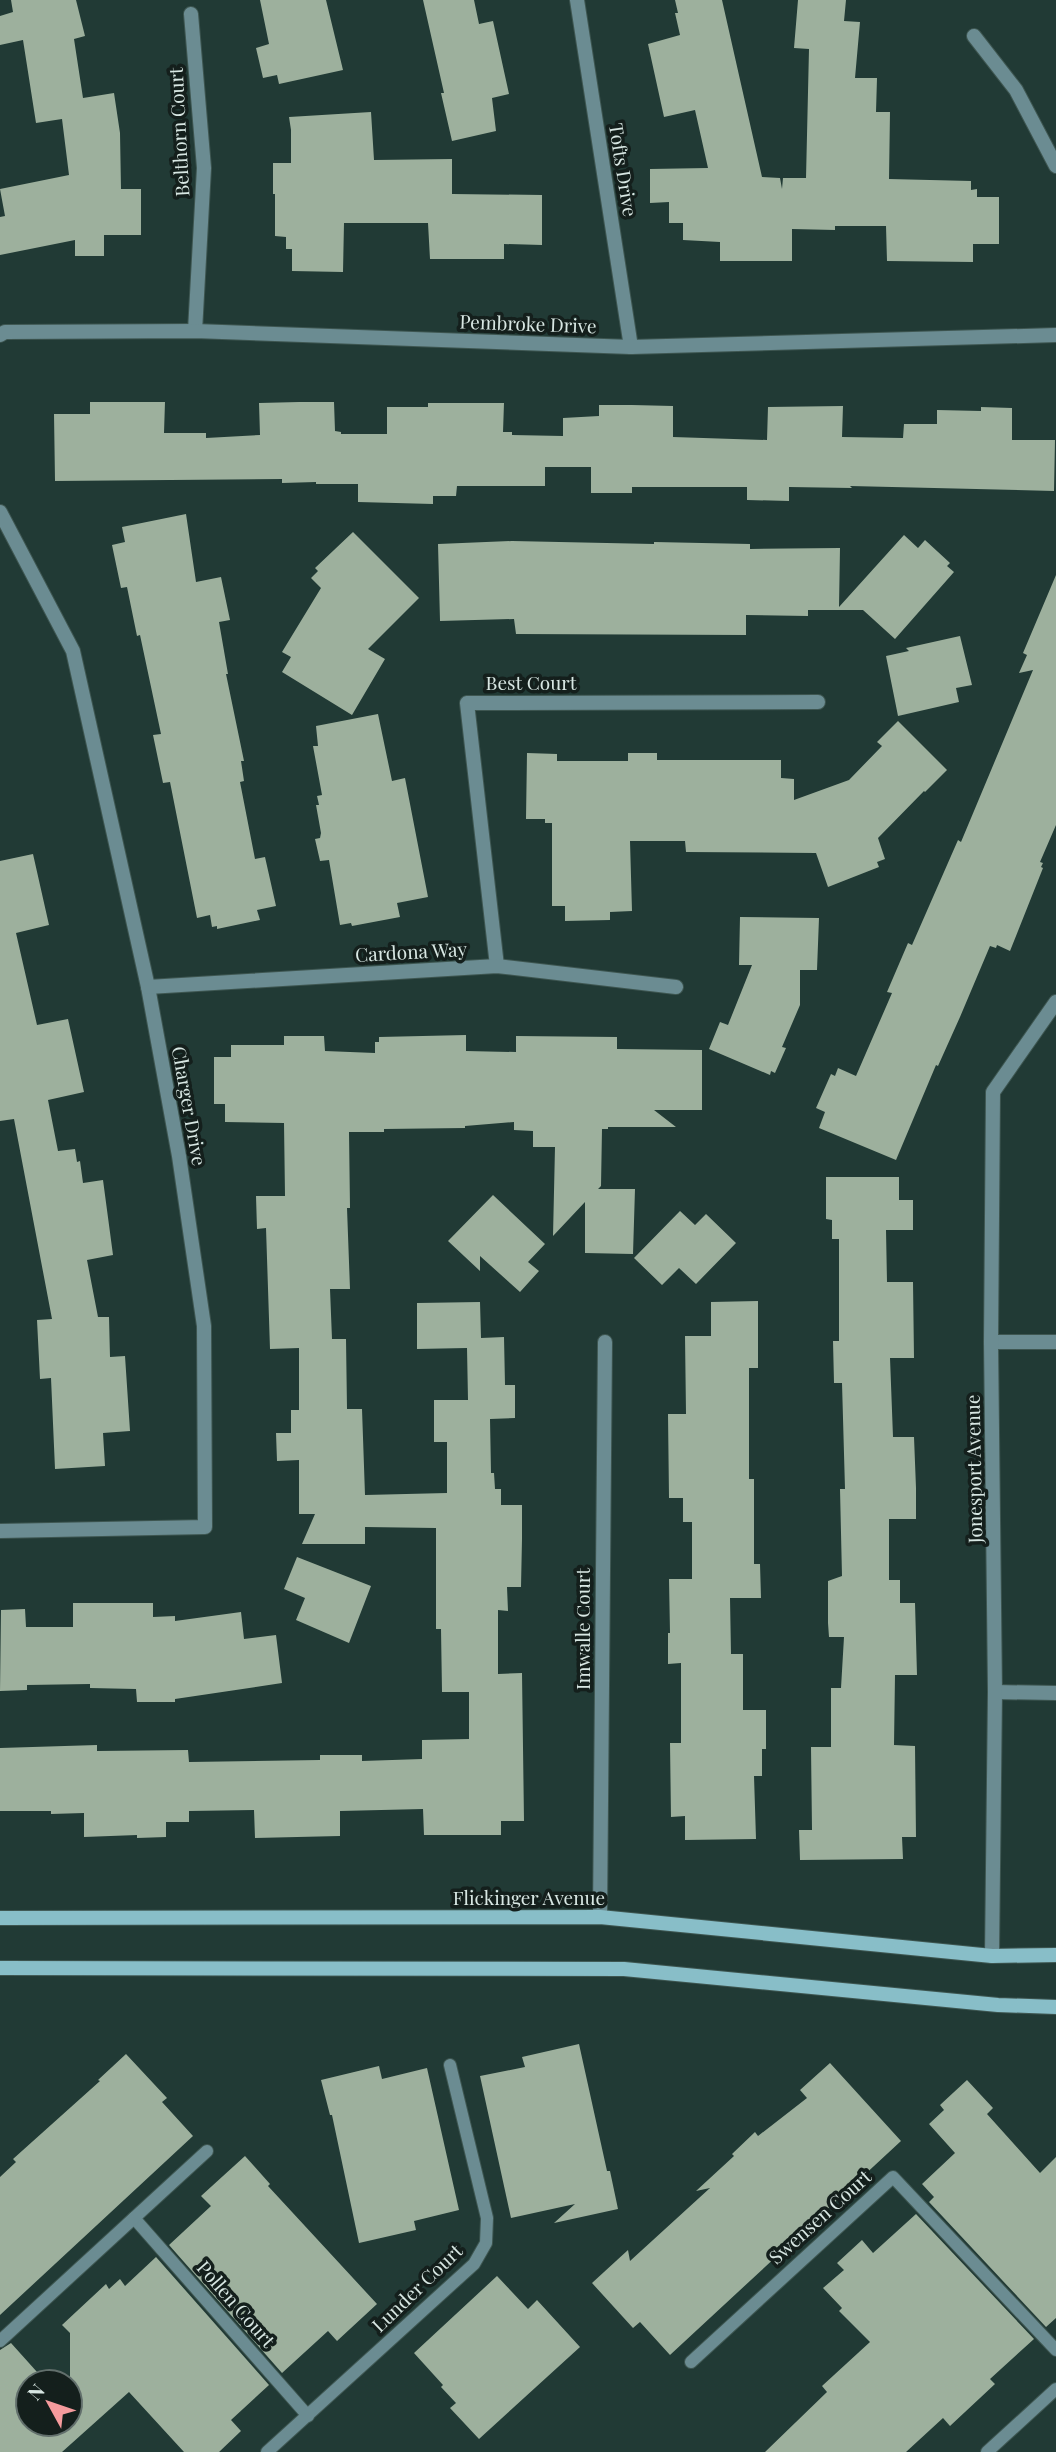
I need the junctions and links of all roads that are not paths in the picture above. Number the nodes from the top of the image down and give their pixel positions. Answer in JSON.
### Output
{"nodes":[{"id":1,"x":577,"y":0,"type":"edge"},
{"id":2,"x":191,"y":15,"type":"dead end"},
{"id":3,"x":974,"y":36,"type":"dead end"},
{"id":4,"x":1056,"y":166,"type":"edge"},
{"id":5,"x":195,"y":331,"type":"junction"},
{"id":6,"x":0,"y":335,"type":"edge"},
{"id":7,"x":1056,"y":335,"type":"edge"},
{"id":8,"x":631,"y":346,"type":"junction"},
{"id":9,"x":0,"y":512,"type":"edge"},
{"id":10,"x":818,"y":702,"type":"dead end"},
{"id":11,"x":497,"y":966,"type":"junction"},
{"id":12,"x":148,"y":987,"type":"junction"},
{"id":13,"x":676,"y":987,"type":"dead end"},
{"id":14,"x":1056,"y":1002,"type":"edge"},
{"id":15,"x":605,"y":1342,"type":"dead end"},
{"id":16,"x":991,"y":1342,"type":"junction"},
{"id":17,"x":1056,"y":1342,"type":"edge"},
{"id":18,"x":0,"y":1531,"type":"edge"},
{"id":19,"x":995,"y":1692,"type":"junction"},
{"id":20,"x":1056,"y":1693,"type":"edge"},
{"id":21,"x":600,"y":1917,"type":"junction"},
{"id":22,"x":0,"y":1918,"type":"edge"},
{"id":23,"x":1056,"y":1955,"type":"edge"},
{"id":24,"x":992,"y":1956,"type":"junction"},
{"id":25,"x":0,"y":1968,"type":"edge"},
{"id":26,"x":1056,"y":2007,"type":"edge"},
{"id":27,"x":450,"y":2066,"type":"dead end"},
{"id":28,"x":207,"y":2151,"type":"dead end"},
{"id":29,"x":134,"y":2218,"type":"junction"},
{"id":30,"x":0,"y":2341,"type":"edge"},
{"id":31,"x":1056,"y":2350,"type":"edge"},
{"id":32,"x":691,"y":2362,"type":"dead end"},
{"id":33,"x":1056,"y":2389,"type":"edge"},
{"id":34,"x":309,"y":2416,"type":"junction"},
{"id":35,"x":267,"y":2452,"type":"edge"},
{"id":36,"x":988,"y":2452,"type":"edge"}],
"edges":[{"from":1,"to":8,"type":"street","name":"Tofts Drive"},
{"from":2,"to":5,"type":"street","name":"Belthorn Court"},
{"from":3,"to":4,"type":"street"},
{"from":5,"to":6,"type":"street","name":"Pembroke Drive"},
{"from":5,"to":8,"type":"street","name":"Pembroke Drive"},
{"from":7,"to":8,"type":"street","name":"Pembroke Drive"},
{"from":9,"to":12,"type":"street","name":"Charger Drive"},
{"from":10,"to":11,"type":"street","name":"Best Court"},
{"from":11,"to":12,"type":"street","name":"Cardona Way"},
{"from":11,"to":13,"type":"street","name":"Cardona Way"},
{"from":12,"to":18,"type":"street","name":"Charger Drive"},
{"from":14,"to":16,"type":"street","name":"Jonesport Avenue"},
{"from":15,"to":21,"type":"street","name":"Imwalle Court"},
{"from":16,"to":17,"type":"street"},
{"from":16,"to":19,"type":"street","name":"Jonesport Avenue"},
{"from":19,"to":20,"type":"street"},
{"from":19,"to":24,"type":"street","name":"Jonesport Avenue"},
{"from":21,"to":22,"type":"main road","name":"Flickinger Avenue"},
{"from":21,"to":24,"type":"main road","name":"Flickinger Avenue"},
{"from":23,"to":24,"type":"main road","name":"Flickinger Avenue"},
{"from":25,"to":26,"type":"main road"},
{"from":27,"to":34,"type":"lane","name":"Lunder Court"},
{"from":28,"to":29,"type":"lane"},
{"from":29,"to":30,"type":"lane"},
{"from":29,"to":34,"type":"lane","name":"Pollen Court"},
{"from":31,"to":32,"type":"lane","name":"Swensen Court"},
{"from":33,"to":36,"type":"lane"},
{"from":34,"to":35,"type":"lane","name":"Lunder Court"}]}
